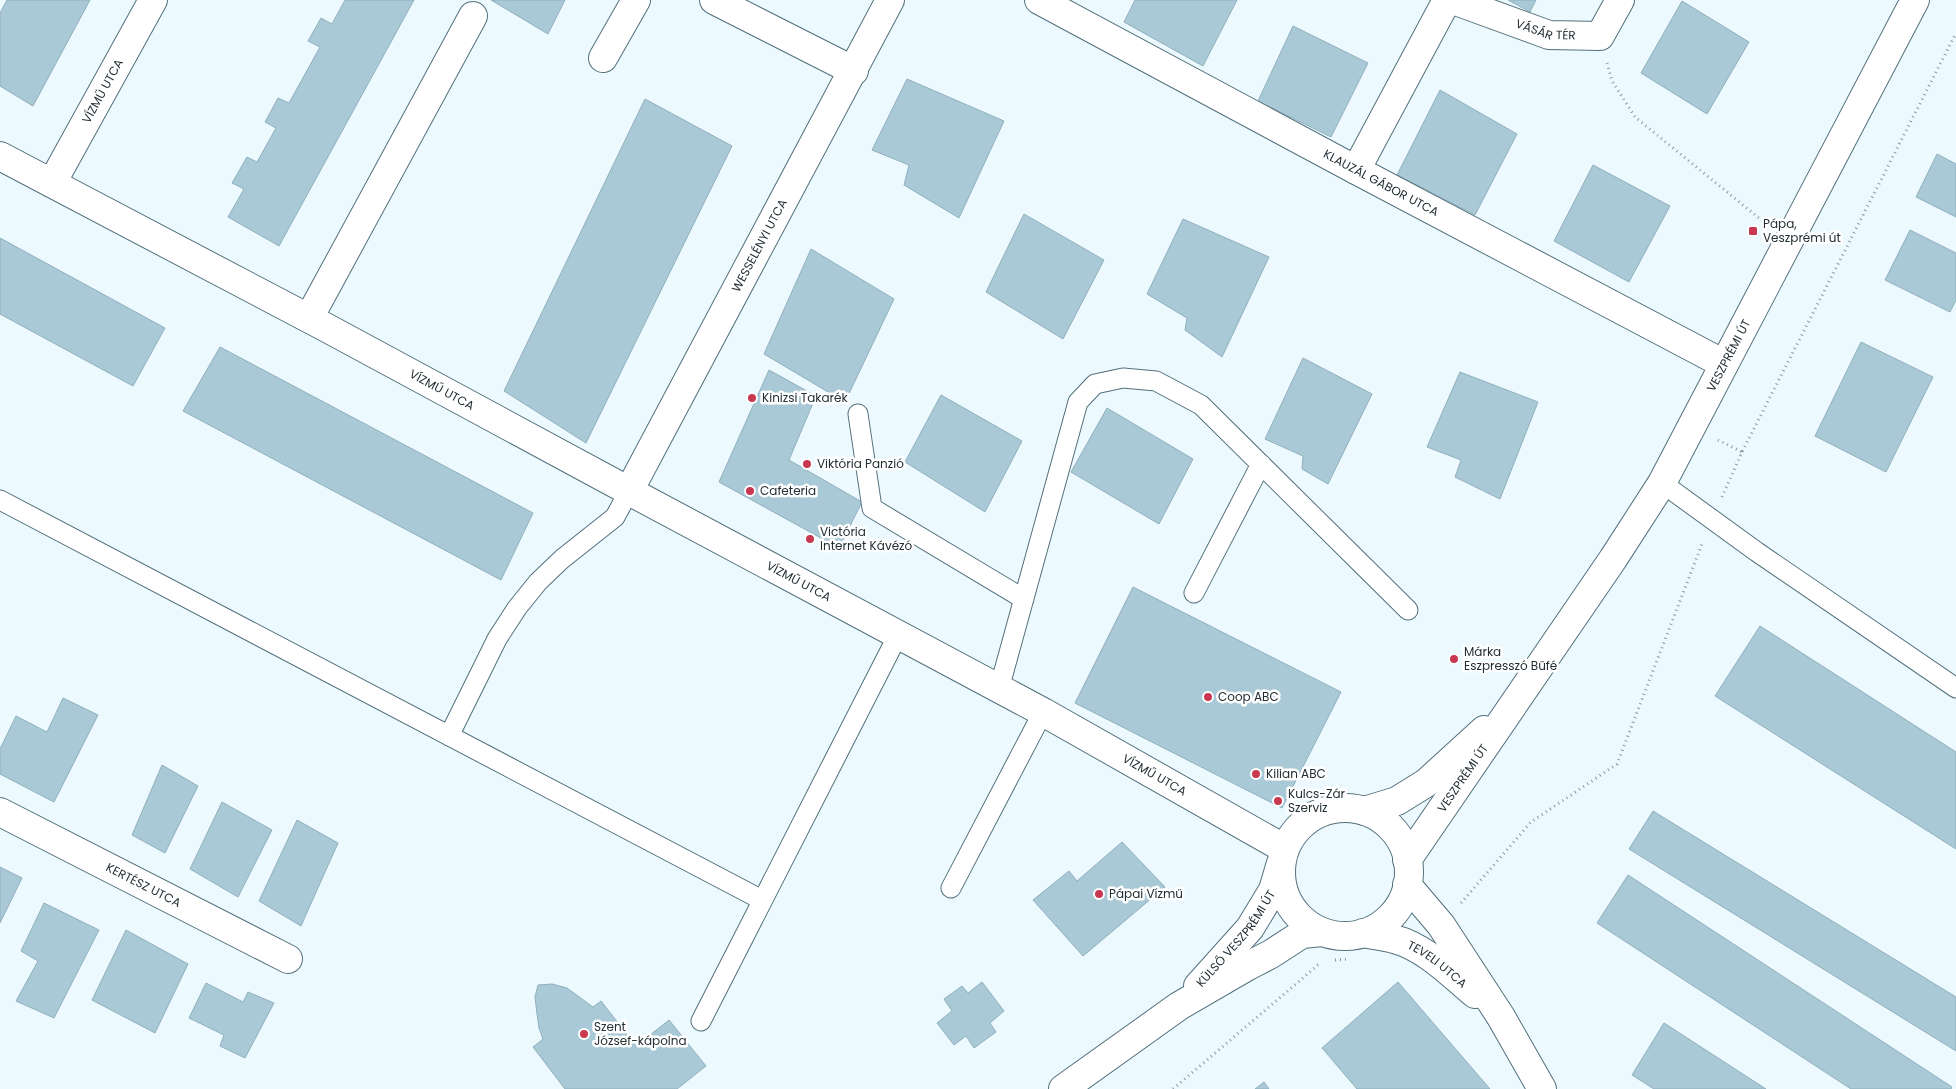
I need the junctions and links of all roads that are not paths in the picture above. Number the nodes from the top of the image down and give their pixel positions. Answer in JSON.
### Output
{"nodes":[{"id":1,"x":153,"y":0,"type":"edge"},
{"id":2,"x":636,"y":0,"type":"edge"},
{"id":3,"x":714,"y":0,"type":"edge"},
{"id":4,"x":890,"y":0,"type":"edge"},
{"id":5,"x":1039,"y":0,"type":"edge"},
{"id":6,"x":1447,"y":0,"type":"edge"},
{"id":7,"x":1452,"y":0,"type":"edge"},
{"id":8,"x":1620,"y":0,"type":"edge"},
{"id":9,"x":1915,"y":0,"type":"edge"},
{"id":10,"x":472,"y":16,"type":"dead end"},
{"id":11,"x":604,"y":58,"type":"dead end"},
{"id":12,"x":854,"y":71,"type":"junction"},
{"id":13,"x":0,"y":156,"type":"edge"},
{"id":14,"x":1356,"y":170,"type":"junction"},
{"id":15,"x":52,"y":183,"type":"junction"},
{"id":16,"x":309,"y":318,"type":"junction"},
{"id":17,"x":1724,"y":364,"type":"junction"},
{"id":18,"x":858,"y":414,"type":"dead end"},
{"id":19,"x":1261,"y":464,"type":"junction"},
{"id":20,"x":1662,"y":482,"type":"junction"},
{"id":21,"x":629,"y":491,"type":"junction"},
{"id":22,"x":0,"y":500,"type":"edge"},
{"id":23,"x":1194,"y":593,"type":"dead end"},
{"id":24,"x":1024,"y":599,"type":"junction"},
{"id":25,"x":1408,"y":610,"type":"dead end"},
{"id":26,"x":898,"y":635,"type":"junction"},
{"id":27,"x":1956,"y":688,"type":"edge"},
{"id":28,"x":999,"y":689,"type":"junction"},
{"id":29,"x":1518,"y":698,"type":"junction"},
{"id":30,"x":1043,"y":712,"type":"junction"},
{"id":31,"x":449,"y":736,"type":"junction"},
{"id":32,"x":1364,"y":811,"type":"junction"},
{"id":33,"x":0,"y":812,"type":"edge"},
{"id":34,"x":1283,"y":856,"type":"junction"},
{"id":35,"x":1407,"y":872,"type":"junction"},
{"id":36,"x":951,"y":888,"type":"dead end"},
{"id":37,"x":762,"y":900,"type":"junction"},
{"id":38,"x":1322,"y":932,"type":"junction"},
{"id":39,"x":1363,"y":933,"type":"junction"},
{"id":40,"x":288,"y":959,"type":"dead end"},
{"id":41,"x":1179,"y":1006,"type":"junction"},
{"id":42,"x":1501,"y":1016,"type":"junction"},
{"id":43,"x":700,"y":1021,"type":"dead end"},
{"id":44,"x":1063,"y":1089,"type":"edge"},
{"id":45,"x":1542,"y":1089,"type":"edge"}],
"edges":[{"from":1,"to":15,"type":"street","name":"VÍZMŰ UTCA"},
{"from":2,"to":11,"type":"street"},
{"from":3,"to":12,"type":"street"},
{"from":4,"to":12,"type":"street","name":"WESSELÉNYI UTCA"},
{"from":5,"to":14,"type":"street","name":"KLAUZÁL GÁBOR UTCA"},
{"from":6,"to":14,"type":"street"},
{"from":7,"to":8,"type":"street","name":"VÁSÁR TÉR"},
{"from":9,"to":17,"type":"street","name":"VESZPRÉMI ÚT"},
{"from":10,"to":16,"type":"street"},
{"from":12,"to":21,"type":"street","name":"WESSELÉNYI UTCA"},
{"from":13,"to":15,"type":"street","name":"VÍZMŰ UTCA"},
{"from":14,"to":17,"type":"street","name":"KLAUZÁL GÁBOR UTCA"},
{"from":15,"to":16,"type":"street","name":"VÍZMŰ UTCA"},
{"from":16,"to":21,"type":"street","name":"VÍZMŰ UTCA"},
{"from":17,"to":20,"type":"street","name":"VESZPRÉMI ÚT"},
{"from":18,"to":24,"type":"lane"},
{"from":19,"to":23,"type":"lane"},
{"from":19,"to":24,"type":"lane"},
{"from":19,"to":25,"type":"lane"},
{"from":20,"to":27,"type":"lane"},
{"from":20,"to":29,"type":"street","name":"VESZPRÉMI ÚT"},
{"from":21,"to":26,"type":"street","name":"VÍZMŰ UTCA"},
{"from":21,"to":31,"type":"lane"},
{"from":22,"to":31,"type":"lane"},
{"from":24,"to":28,"type":"lane"},
{"from":26,"to":28,"type":"street","name":"VÍZMŰ UTCA"},
{"from":26,"to":37,"type":"lane"},
{"from":28,"to":30,"type":"street","name":"VÍZMŰ UTCA"},
{"from":29,"to":32,"type":"street","name":"VESZPRÉMI ÚT"},
{"from":29,"to":35,"type":"street","name":"VESZPRÉMI ÚT"},
{"from":30,"to":34,"type":"street","name":"VÍZMŰ UTCA"},
{"from":30,"to":36,"type":"lane"},
{"from":31,"to":37,"type":"lane"},
{"from":32,"to":34,"type":"street"},
{"from":32,"to":35,"type":"street"},
{"from":33,"to":40,"type":"street","name":"KERTÉSZ UTCA"},
{"from":34,"to":38,"type":"street"},
{"from":34,"to":41,"type":"street","name":"KÜLSŐ VESZPRÉMI ÚT"},
{"from":35,"to":39,"type":"street"},
{"from":35,"to":42,"type":"street","name":"TEVELI UTCA"},
{"from":37,"to":43,"type":"lane"},
{"from":38,"to":39,"type":"street"},
{"from":38,"to":41,"type":"street","name":"KÜLSŐ VESZPRÉMI ÚT"},
{"from":39,"to":42,"type":"street","name":"TEVELI UTCA"},
{"from":41,"to":44,"type":"street","name":"KÜLSŐ VESZPRÉMI ÚT"},
{"from":42,"to":45,"type":"street","name":"TEVELI UTCA"}]}
